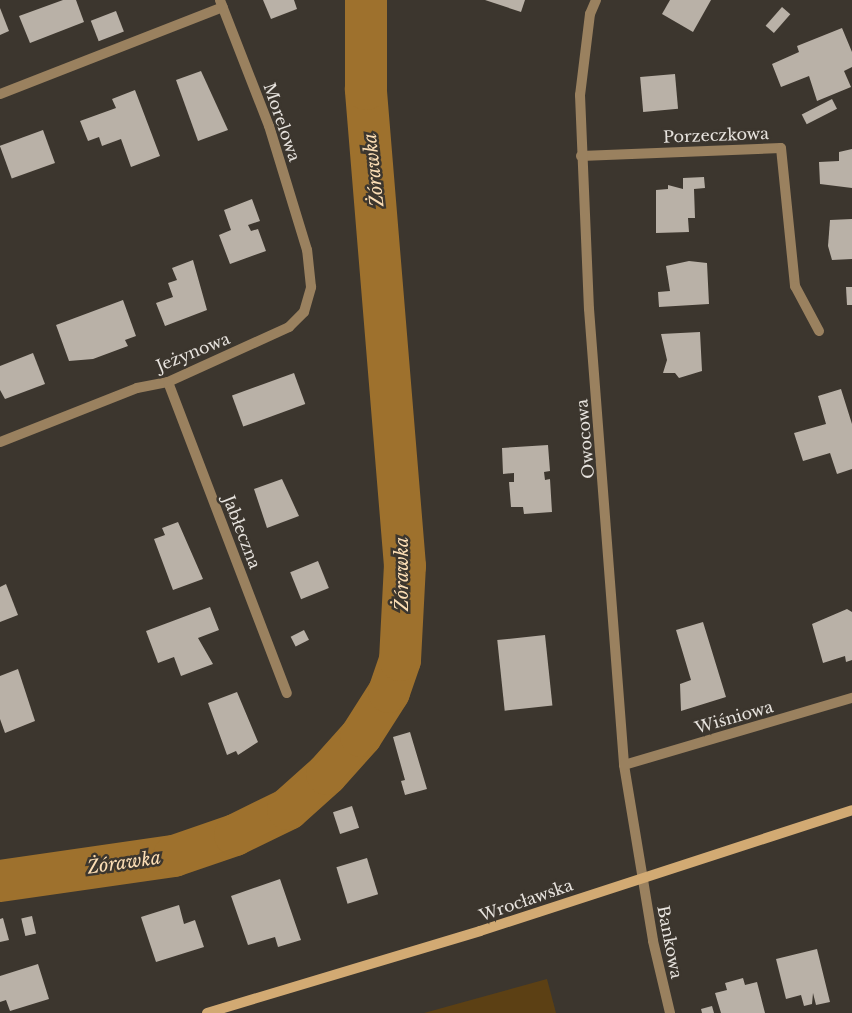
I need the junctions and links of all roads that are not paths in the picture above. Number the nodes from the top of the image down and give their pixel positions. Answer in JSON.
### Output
{"nodes":[{"id":1,"x":596,"y":0,"type":"edge"},
{"id":2,"x":222,"y":4,"type":"edge"},
{"id":3,"x":0,"y":94,"type":"edge"},
{"id":4,"x":581,"y":156,"type":"junction"},
{"id":5,"x":307,"y":250,"type":"joint"},
{"id":6,"x":819,"y":331,"type":"dead end"},
{"id":7,"x":168,"y":382,"type":"junction"},
{"id":8,"x":0,"y":442,"type":"edge"},
{"id":9,"x":288,"y":693,"type":"dead end"},
{"id":10,"x":852,"y":698,"type":"edge"},
{"id":11,"x":624,"y":765,"type":"junction"},
{"id":12,"x":852,"y":810,"type":"edge"},
{"id":13,"x":643,"y":876,"type":"junction"},
{"id":14,"x":207,"y":1013,"type":"edge"},
{"id":15,"x":670,"y":1013,"type":"edge"}],
"edges":[{"from":1,"to":4,"type":"street","name":"Owocowa"},
{"from":2,"to":3,"type":"street","name":"Morelowa"},
{"from":2,"to":5,"type":"street","name":"Morelowa"},
{"from":4,"to":6,"type":"street","name":"Porzeczkowa"},
{"from":4,"to":11,"type":"street","name":"Owocowa"},
{"from":5,"to":7,"type":"street","name":"Jeżynowa"},
{"from":7,"to":8,"type":"street","name":"Jeżynowa"},
{"from":7,"to":9,"type":"street","name":"Jabłeczna"},
{"from":10,"to":11,"type":"street","name":"Wiśniowa"},
{"from":11,"to":13,"type":"street","name":"Owocowa"},
{"from":12,"to":13,"type":"street","name":"Wrocławska"},
{"from":13,"to":14,"type":"street","name":"Wrocławska"},
{"from":13,"to":15,"type":"street","name":"Bankowa"}]}
